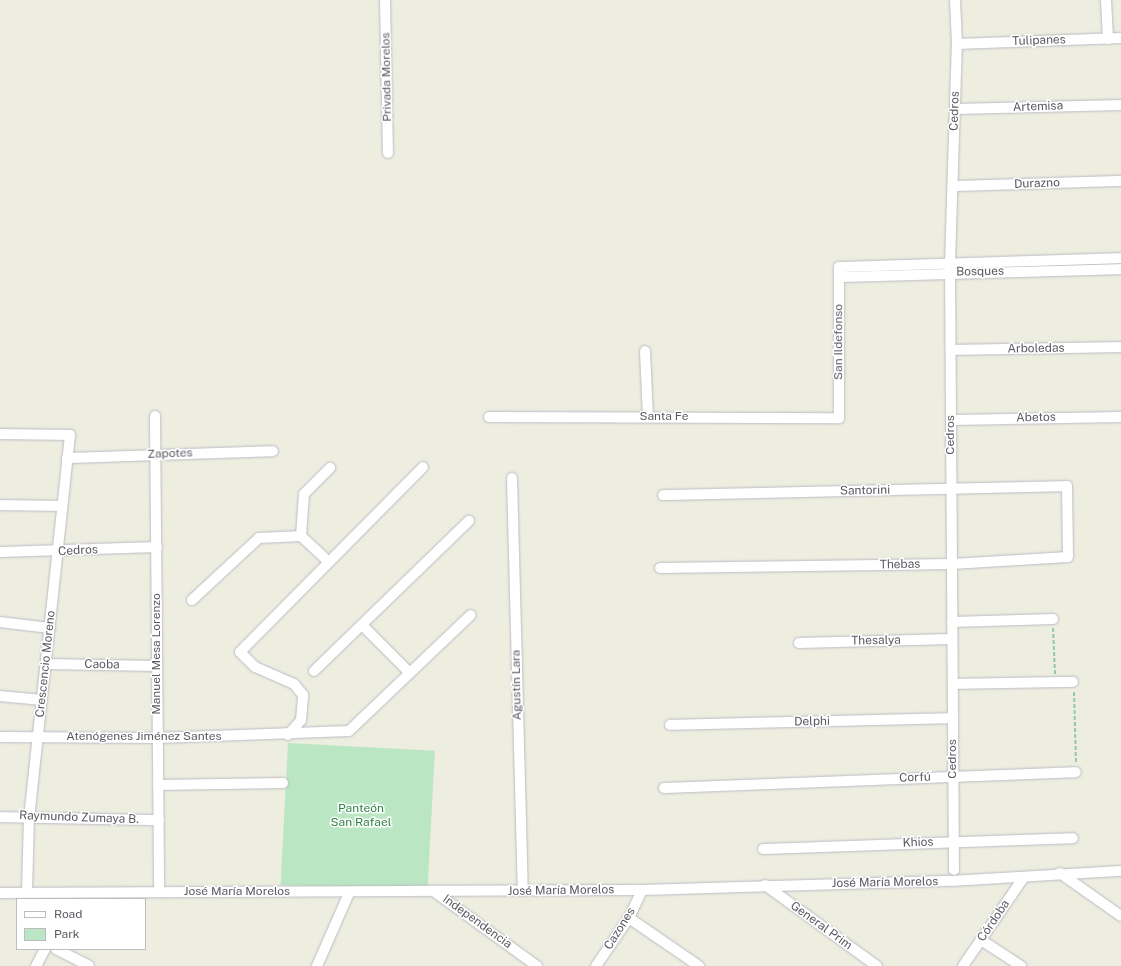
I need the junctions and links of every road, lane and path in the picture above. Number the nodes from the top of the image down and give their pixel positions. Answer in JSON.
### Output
{"nodes":[{"id":1,"x":385,"y":0,"type":"edge"},
{"id":2,"x":955,"y":0,"type":"edge"},
{"id":3,"x":1106,"y":0,"type":"edge"},
{"id":4,"x":1121,"y":38,"type":"edge"},
{"id":5,"x":1108,"y":39,"type":"junction"},
{"id":6,"x":957,"y":44,"type":"junction"},
{"id":7,"x":1121,"y":104,"type":"edge"},
{"id":8,"x":955,"y":109,"type":"junction"},
{"id":9,"x":388,"y":153,"type":"dead end"},
{"id":10,"x":1121,"y":181,"type":"edge"},
{"id":11,"x":953,"y":186,"type":"junction"},
{"id":12,"x":1121,"y":258,"type":"edge"},
{"id":13,"x":950,"y":268,"type":"junction"},
{"id":14,"x":1121,"y":270,"type":"edge"},
{"id":15,"x":839,"y":272,"type":"joint"},
{"id":16,"x":1121,"y":348,"type":"edge"},
{"id":17,"x":950,"y":350,"type":"junction"},
{"id":18,"x":645,"y":351,"type":"dead end"},
{"id":19,"x":155,"y":416,"type":"dead end"},
{"id":20,"x":489,"y":417,"type":"dead end"},
{"id":21,"x":1121,"y":417,"type":"edge"},
{"id":22,"x":648,"y":418,"type":"junction"},
{"id":23,"x":840,"y":418,"type":"joint"},
{"id":24,"x":951,"y":420,"type":"junction"},
{"id":25,"x":0,"y":434,"type":"edge"},
{"id":26,"x":273,"y":451,"type":"dead end"},
{"id":27,"x":156,"y":455,"type":"junction"},
{"id":28,"x":67,"y":458,"type":"junction"},
{"id":29,"x":423,"y":467,"type":"dead end"},
{"id":30,"x":330,"y":468,"type":"dead end"},
{"id":31,"x":512,"y":478,"type":"dead end"},
{"id":32,"x":1067,"y":486,"type":"joint"},
{"id":33,"x":952,"y":488,"type":"junction"},
{"id":34,"x":663,"y":495,"type":"dead end"},
{"id":35,"x":0,"y":505,"type":"edge"},
{"id":36,"x":62,"y":506,"type":"junction"},
{"id":37,"x":469,"y":521,"type":"dead end"},
{"id":38,"x":301,"y":536,"type":"junction"},
{"id":39,"x":156,"y":548,"type":"junction"},
{"id":40,"x":0,"y":552,"type":"edge"},
{"id":41,"x":58,"y":553,"type":"junction"},
{"id":42,"x":329,"y":562,"type":"junction"},
{"id":43,"x":952,"y":564,"type":"junction"},
{"id":44,"x":660,"y":568,"type":"dead end"},
{"id":45,"x":192,"y":600,"type":"dead end"},
{"id":46,"x":471,"y":615,"type":"dead end"},
{"id":47,"x":1053,"y":619,"type":"joint"},
{"id":48,"x":0,"y":622,"type":"edge"},
{"id":49,"x":952,"y":622,"type":"junction"},
{"id":50,"x":362,"y":625,"type":"junction"},
{"id":51,"x":50,"y":628,"type":"junction"},
{"id":52,"x":952,"y":639,"type":"junction"},
{"id":53,"x":799,"y":643,"type":"dead end"},
{"id":54,"x":46,"y":664,"type":"junction"},
{"id":55,"x":157,"y":666,"type":"junction"},
{"id":56,"x":314,"y":671,"type":"dead end"},
{"id":57,"x":409,"y":672,"type":"junction"},
{"id":58,"x":1055,"y":682,"type":"junction"},
{"id":59,"x":1073,"y":682,"type":"joint"},
{"id":60,"x":953,"y":684,"type":"junction"},
{"id":61,"x":0,"y":696,"type":"edge"},
{"id":62,"x":42,"y":700,"type":"junction"},
{"id":63,"x":953,"y":718,"type":"junction"},
{"id":64,"x":670,"y":725,"type":"dead end"},
{"id":65,"x":288,"y":735,"type":"junction"},
{"id":66,"x":0,"y":737,"type":"edge"},
{"id":67,"x":38,"y":737,"type":"junction"},
{"id":68,"x":158,"y":738,"type":"junction"},
{"id":69,"x":1076,"y":772,"type":"joint"},
{"id":70,"x":953,"y":777,"type":"junction"},
{"id":71,"x":283,"y":783,"type":"dead end"},
{"id":72,"x":158,"y":784,"type":"junction"},
{"id":73,"x":664,"y":788,"type":"dead end"},
{"id":74,"x":29,"y":816,"type":"junction"},
{"id":75,"x":0,"y":817,"type":"edge"},
{"id":76,"x":159,"y":820,"type":"junction"},
{"id":77,"x":1073,"y":838,"type":"dead end"},
{"id":78,"x":954,"y":842,"type":"junction"},
{"id":79,"x":763,"y":849,"type":"dead end"},
{"id":80,"x":954,"y":870,"type":"dead end"},
{"id":81,"x":1121,"y":871,"type":"edge"},
{"id":82,"x":1060,"y":873,"type":"junction"},
{"id":83,"x":1024,"y":877,"type":"junction"},
{"id":84,"x":765,"y":885,"type":"junction"},
{"id":85,"x":642,"y":890,"type":"junction"},
{"id":86,"x":523,"y":891,"type":"junction"},
{"id":87,"x":27,"y":892,"type":"junction"},
{"id":88,"x":159,"y":892,"type":"junction"},
{"id":89,"x":0,"y":893,"type":"edge"},
{"id":90,"x":349,"y":893,"type":"junction"},
{"id":91,"x":436,"y":893,"type":"junction"},
{"id":92,"x":75,"y":896,"type":"edge"},
{"id":93,"x":1121,"y":916,"type":"edge"},
{"id":94,"x":629,"y":918,"type":"junction"},
{"id":95,"x":981,"y":940,"type":"junction"},
{"id":96,"x":44,"y":950,"type":"edge"},
{"id":97,"x":58,"y":950,"type":"edge"},
{"id":98,"x":36,"y":966,"type":"edge"},
{"id":99,"x":89,"y":966,"type":"edge"},
{"id":100,"x":316,"y":966,"type":"edge"},
{"id":101,"x":536,"y":966,"type":"edge"},
{"id":102,"x":596,"y":966,"type":"edge"},
{"id":103,"x":699,"y":966,"type":"edge"},
{"id":104,"x":877,"y":966,"type":"edge"},
{"id":105,"x":963,"y":966,"type":"edge"},
{"id":106,"x":1021,"y":966,"type":"edge"}],
"edges":[{"from":1,"to":9,"type":"street","name":"Privada Morelos"},
{"from":2,"to":6,"type":"street","name":"Cedros"},
{"from":3,"to":5,"type":"street"},
{"from":4,"to":5,"type":"street","name":"Tulipanes"},
{"from":5,"to":6,"type":"street","name":"Tulipanes"},
{"from":6,"to":8,"type":"street","name":"Cedros"},
{"from":7,"to":8,"type":"street","name":"Artemisa"},
{"from":8,"to":11,"type":"street","name":"Cedros"},
{"from":10,"to":11,"type":"street","name":"Durazno"},
{"from":11,"to":13,"type":"street","name":"Cedros"},
{"from":12,"to":13,"type":"street","name":"Bosques"},
{"from":13,"to":14,"type":"street","name":"Bosques"},
{"from":13,"to":15,"type":"street","name":"Bosques"},
{"from":13,"to":17,"type":"street","name":"Cedros"},
{"from":15,"to":23,"type":"street","name":"San Ildefonso"},
{"from":16,"to":17,"type":"street","name":"Arboledas"},
{"from":17,"to":24,"type":"street","name":"Cedros"},
{"from":18,"to":22,"type":"street"},
{"from":19,"to":27,"type":"street","name":"Manuel Mesa Lorenzo"},
{"from":20,"to":22,"type":"street","name":"Santa Fe"},
{"from":21,"to":24,"type":"street","name":"Abetos"},
{"from":22,"to":23,"type":"street","name":"Santa Fe"},
{"from":24,"to":33,"type":"street","name":"Cedros"},
{"from":25,"to":28,"type":"street","name":"Crescencio Moreno"},
{"from":26,"to":27,"type":"street","name":"Zapotes"},
{"from":27,"to":28,"type":"street","name":"Zapotes"},
{"from":27,"to":39,"type":"street","name":"Manuel Mesa Lorenzo"},
{"from":28,"to":36,"type":"street","name":"Crescencio Moreno"},
{"from":29,"to":42,"type":"street"},
{"from":30,"to":38,"type":"street"},
{"from":31,"to":86,"type":"street","name":"Agustín Lara"},
{"from":32,"to":33,"type":"street","name":"Santorini"},
{"from":32,"to":43,"type":"street","name":"Thebas"},
{"from":33,"to":34,"type":"street","name":"Santorini"},
{"from":33,"to":43,"type":"street","name":"Cedros"},
{"from":35,"to":36,"type":"street"},
{"from":36,"to":41,"type":"street","name":"Crescencio Moreno"},
{"from":37,"to":50,"type":"street"},
{"from":38,"to":42,"type":"street"},
{"from":38,"to":45,"type":"street"},
{"from":39,"to":41,"type":"street","name":"Cedros"},
{"from":39,"to":55,"type":"street","name":"Manuel Mesa Lorenzo"},
{"from":40,"to":41,"type":"street","name":"Cedros"},
{"from":41,"to":51,"type":"street","name":"Crescencio Moreno"},
{"from":42,"to":65,"type":"street"},
{"from":43,"to":44,"type":"street","name":"Thebas"},
{"from":43,"to":49,"type":"street","name":"Cedros"},
{"from":46,"to":57,"type":"street","name":"Atenógenes Jiménez Santes"},
{"from":47,"to":49,"type":"street"},
{"from":47,"to":58,"type":"path"},
{"from":48,"to":51,"type":"street"},
{"from":49,"to":52,"type":"street","name":"Cedros"},
{"from":50,"to":56,"type":"street"},
{"from":50,"to":57,"type":"street"},
{"from":51,"to":54,"type":"street","name":"Crescencio Moreno"},
{"from":52,"to":53,"type":"street","name":"Thesalya"},
{"from":52,"to":60,"type":"street","name":"Cedros"},
{"from":54,"to":55,"type":"street","name":"Caoba"},
{"from":54,"to":62,"type":"street","name":"Crescencio Moreno"},
{"from":55,"to":68,"type":"street","name":"Manuel Mesa Lorenzo"},
{"from":57,"to":65,"type":"street","name":"Atenógenes Jiménez Santes"},
{"from":58,"to":59,"type":"street"},
{"from":58,"to":60,"type":"street"},
{"from":59,"to":69,"type":"path"},
{"from":60,"to":63,"type":"street","name":"Cedros"},
{"from":61,"to":62,"type":"street"},
{"from":62,"to":67,"type":"street","name":"Crescencio Moreno"},
{"from":63,"to":64,"type":"street","name":"Delphi"},
{"from":63,"to":70,"type":"street","name":"Cedros"},
{"from":65,"to":68,"type":"street","name":"Atenógenes Jiménez Santes"},
{"from":66,"to":67,"type":"street","name":"Atenógenes Jiménez Santes"},
{"from":67,"to":68,"type":"street","name":"Atenógenes Jiménez Santes"},
{"from":67,"to":74,"type":"street","name":"Crescencio Moreno"},
{"from":68,"to":72,"type":"street","name":"Manuel Mesa Lorenzo"},
{"from":69,"to":70,"type":"street","name":"Corfú"},
{"from":70,"to":73,"type":"street","name":"Corfú"},
{"from":70,"to":78,"type":"street","name":"Cedros"},
{"from":71,"to":72,"type":"street"},
{"from":72,"to":76,"type":"street","name":"Manuel Mesa Lorenzo"},
{"from":74,"to":75,"type":"street","name":"Raymundo Zumaya B."},
{"from":74,"to":76,"type":"street","name":"Raymundo Zumaya B."},
{"from":74,"to":87,"type":"street","name":"Crescencio Moreno"},
{"from":76,"to":88,"type":"street","name":"Manuel Mesa Lorenzo"},
{"from":77,"to":78,"type":"street","name":"Khios"},
{"from":78,"to":79,"type":"street","name":"Khios"},
{"from":78,"to":80,"type":"street","name":"Cedros"},
{"from":81,"to":82,"type":"street","name":"José María Morelos"},
{"from":82,"to":83,"type":"street","name":"José María Morelos"},
{"from":82,"to":93,"type":"street"},
{"from":83,"to":84,"type":"street","name":"José María Morelos"},
{"from":83,"to":95,"type":"street","name":"Córdoba"},
{"from":84,"to":85,"type":"street","name":"José María Morelos"},
{"from":84,"to":104,"type":"street","name":"General Prim"},
{"from":85,"to":86,"type":"street","name":"José María Morelos"},
{"from":85,"to":94,"type":"street","name":"Cazones"},
{"from":86,"to":91,"type":"street","name":"José María Morelos"},
{"from":87,"to":89,"type":"street","name":"José María Morelos"},
{"from":87,"to":92,"type":"street","name":"José María Morelos"},
{"from":88,"to":90,"type":"street","name":"José María Morelos"},
{"from":88,"to":92,"type":"street","name":"José María Morelos"},
{"from":90,"to":91,"type":"street","name":"José María Morelos"},
{"from":90,"to":100,"type":"street"},
{"from":91,"to":101,"type":"street","name":"Independencia"},
{"from":94,"to":102,"type":"street","name":"Cazones"},
{"from":94,"to":103,"type":"street"},
{"from":95,"to":105,"type":"street","name":"Córdoba"},
{"from":95,"to":106,"type":"street"},
{"from":96,"to":98,"type":"street"},
{"from":97,"to":99,"type":"street"}]}
